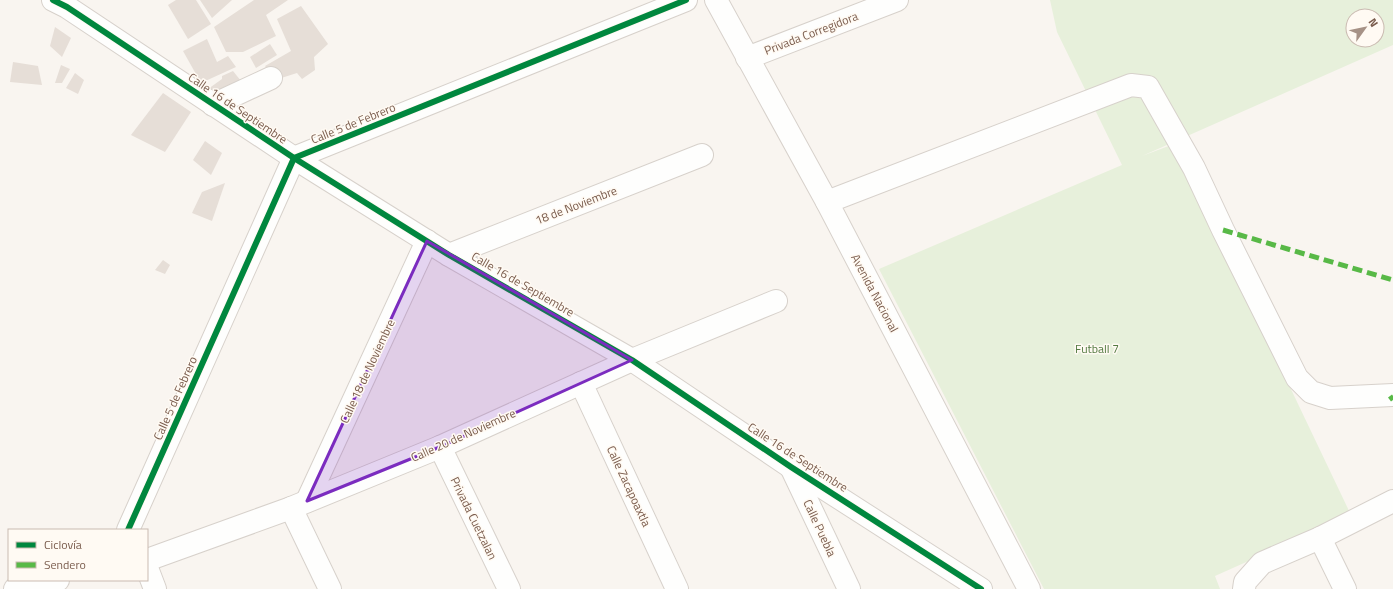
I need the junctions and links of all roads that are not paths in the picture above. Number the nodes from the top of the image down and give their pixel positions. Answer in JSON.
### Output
{"nodes":[{"id":1,"x":686,"y":0,"type":"edge"},
{"id":2,"x":716,"y":0,"type":"edge"},
{"id":3,"x":897,"y":0,"type":"edge"},
{"id":4,"x":67,"y":2,"type":"edge"},
{"id":5,"x":747,"y":58,"type":"junction"},
{"id":6,"x":271,"y":78,"type":"dead end"},
{"id":7,"x":213,"y":104,"type":"junction"},
{"id":8,"x":702,"y":155,"type":"dead end"},
{"id":9,"x":294,"y":158,"type":"junction"},
{"id":10,"x":827,"y":202,"type":"junction"},
{"id":11,"x":427,"y":241,"type":"junction"},
{"id":12,"x":449,"y":254,"type":"junction"},
{"id":13,"x":776,"y":302,"type":"dead end"},
{"id":14,"x":632,"y":360,"type":"junction"},
{"id":15,"x":581,"y":383,"type":"junction"},
{"id":16,"x":1393,"y":395,"type":"edge"},
{"id":17,"x":440,"y":447,"type":"junction"},
{"id":18,"x":791,"y":467,"type":"junction"},
{"id":19,"x":1393,"y":501,"type":"edge"},
{"id":20,"x":299,"y":504,"type":"junction"},
{"id":21,"x":128,"y":529,"type":"edge"},
{"id":22,"x":1320,"y":538,"type":"junction"},
{"id":23,"x":148,"y":560,"type":"edge"},
{"id":24,"x":148,"y":570,"type":"edge"},
{"id":25,"x":53,"y":581,"type":"edge"},
{"id":26,"x":1245,"y":586,"type":"edge"},
{"id":27,"x":15,"y":589,"type":"edge"},
{"id":28,"x":156,"y":589,"type":"edge"},
{"id":29,"x":330,"y":589,"type":"edge"},
{"id":30,"x":508,"y":589,"type":"edge"},
{"id":31,"x":677,"y":589,"type":"edge"},
{"id":32,"x":848,"y":589,"type":"edge"},
{"id":33,"x":981,"y":589,"type":"edge"},
{"id":34,"x":1029,"y":589,"type":"edge"},
{"id":35,"x":1345,"y":589,"type":"edge"}],
"edges":[{"from":1,"to":9,"type":"street","name":"Calle 5 de Febrero"},
{"from":2,"to":5,"type":"street","name":"Avenida Nacional"},
{"from":3,"to":5,"type":"street","name":"Privada Corregidora"},
{"from":4,"to":7,"type":"street","name":"Calle 16 de Septiembre"},
{"from":5,"to":10,"type":"street","name":"Avenida Nacional"},
{"from":6,"to":7,"type":"street"},
{"from":7,"to":9,"type":"street","name":"Calle 16 de Septiembre"},
{"from":8,"to":12,"type":"street","name":"18 de Noviembre"},
{"from":9,"to":11,"type":"street","name":"Calle 16 de Septiembre"},
{"from":9,"to":21,"type":"street","name":"Calle 5 de Febrero"},
{"from":10,"to":16,"type":"street"},
{"from":10,"to":34,"type":"street","name":"Avenida Nacional"},
{"from":11,"to":12,"type":"street","name":"Calle 16 de Septiembre"},
{"from":11,"to":20,"type":"street","name":"Calle 18 de Noviembre"},
{"from":12,"to":14,"type":"street","name":"Calle 16 de Septiembre"},
{"from":13,"to":14,"type":"street","name":"Calle 20 de Noviembre"},
{"from":14,"to":15,"type":"street","name":"Calle 20 de Noviembre"},
{"from":14,"to":18,"type":"street","name":"Calle 16 de Septiembre"},
{"from":15,"to":17,"type":"street","name":"Calle 20 de Noviembre"},
{"from":15,"to":31,"type":"street","name":"Calle Zacapoaxtla"},
{"from":17,"to":20,"type":"street","name":"Calle 20 de Noviembre"},
{"from":17,"to":30,"type":"street","name":"Privada Cuetzalan"},
{"from":18,"to":32,"type":"street","name":"Calle Puebla"},
{"from":18,"to":33,"type":"street","name":"Calle 16 de Septiembre"},
{"from":19,"to":22,"type":"street"},
{"from":20,"to":23,"type":"street","name":"Calle 20 de Noviembre"},
{"from":20,"to":29,"type":"street"},
{"from":22,"to":26,"type":"street"},
{"from":22,"to":35,"type":"street"},
{"from":24,"to":28,"type":"street"},
{"from":25,"to":27,"type":"street"}]}
